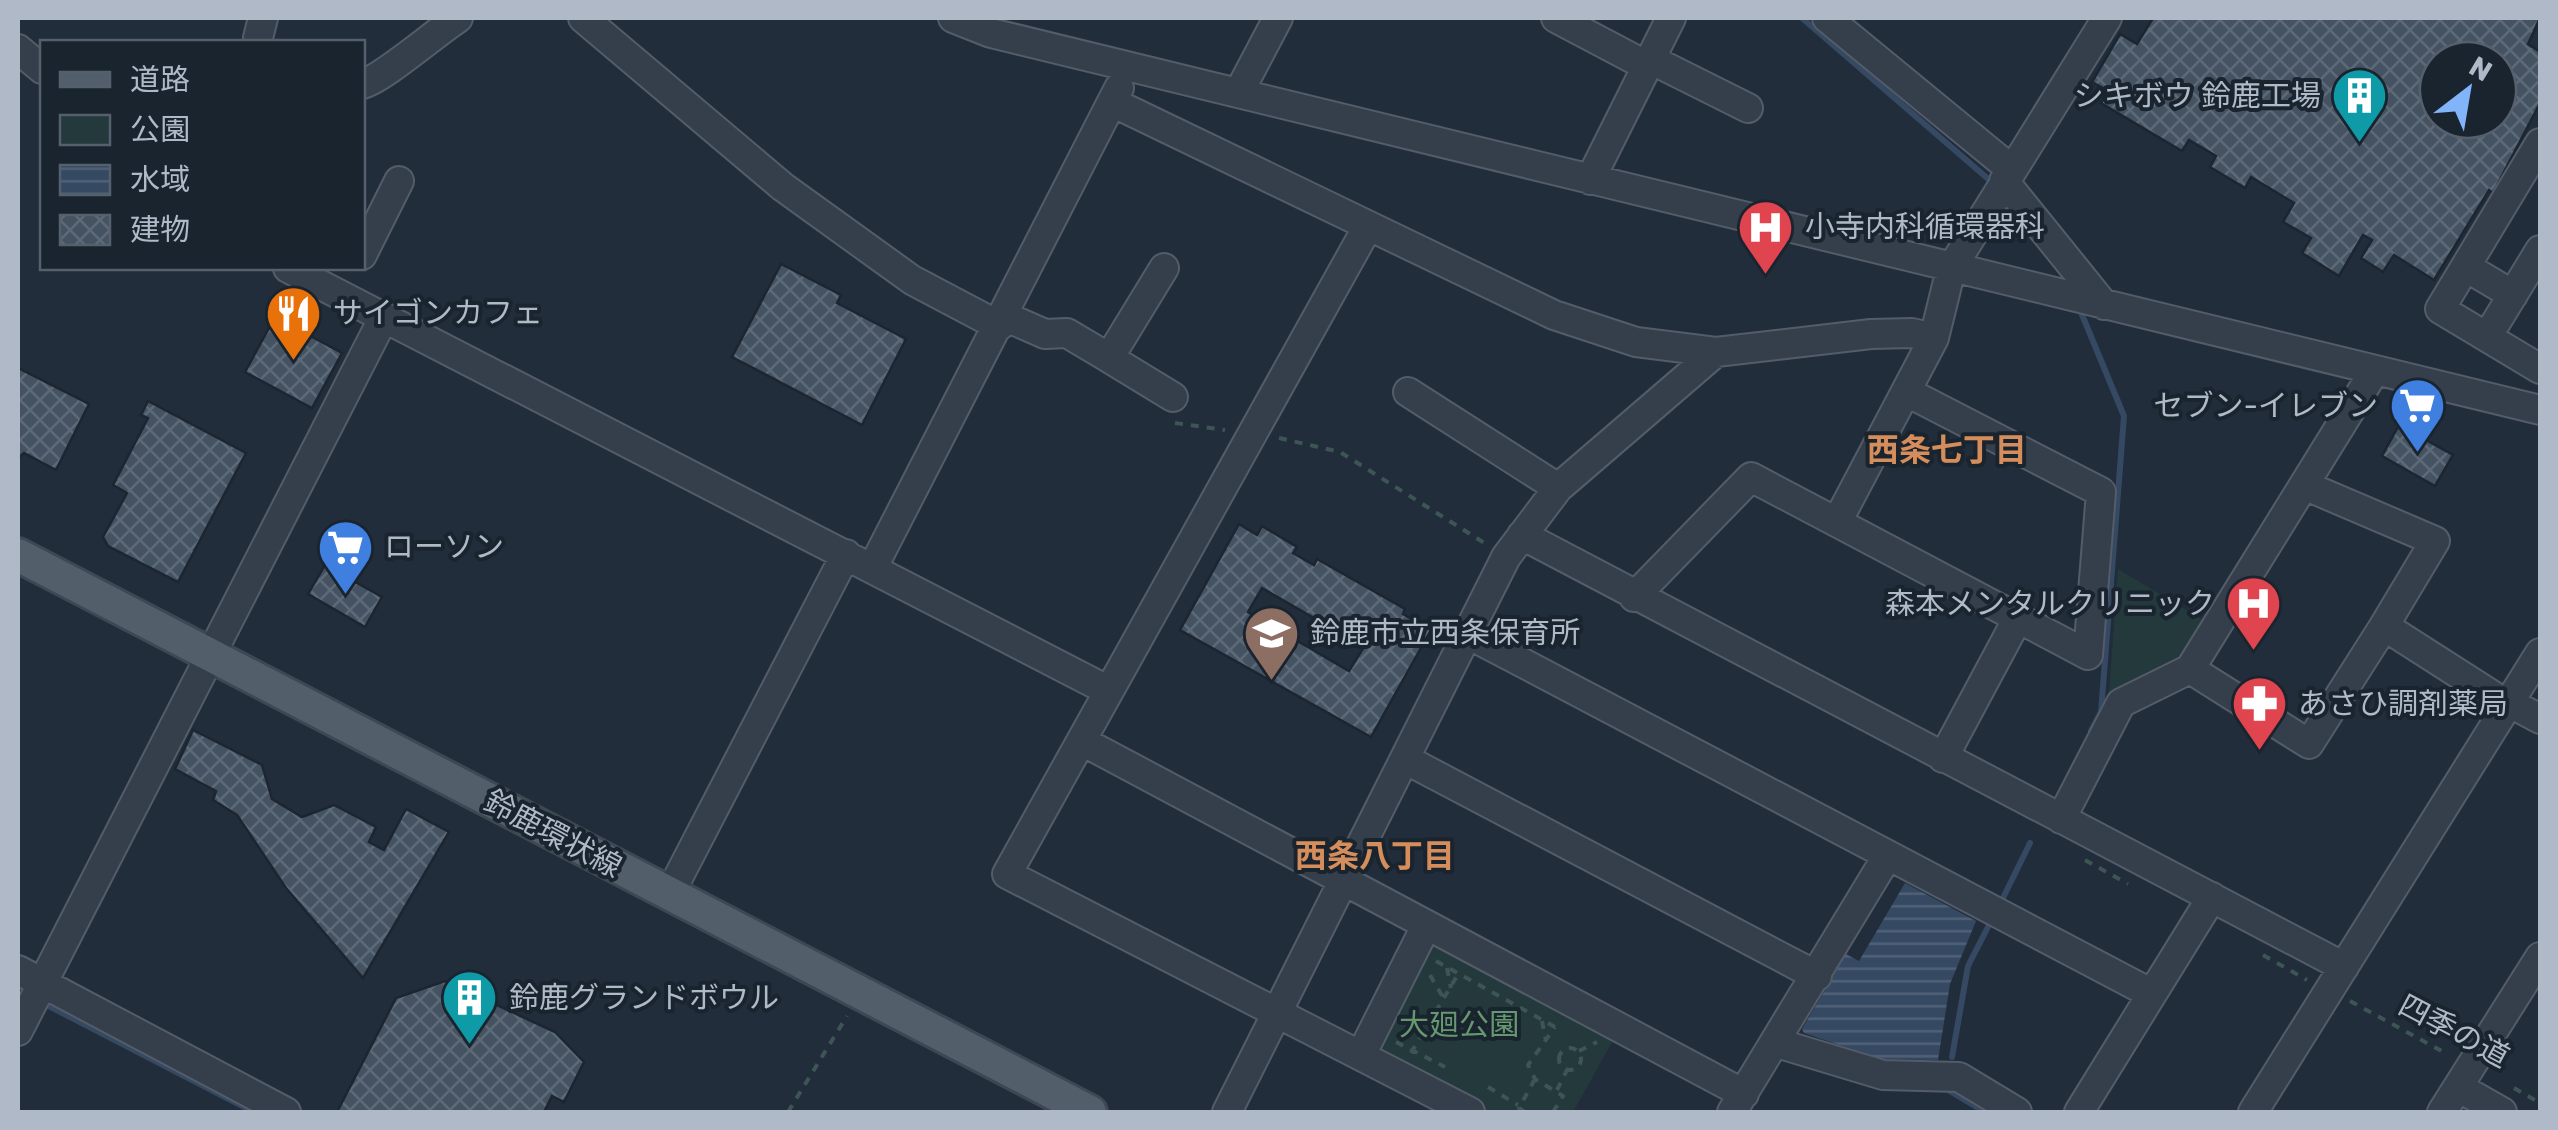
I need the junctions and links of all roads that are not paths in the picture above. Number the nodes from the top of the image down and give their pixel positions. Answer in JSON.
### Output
{"nodes":[{"id":1,"x":458,"y":18,"type":"edge"},
{"id":2,"x":583,"y":18,"type":"edge"},
{"id":3,"x":953,"y":18,"type":"edge"},
{"id":4,"x":1278,"y":18,"type":"edge"},
{"id":5,"x":1556,"y":18,"type":"edge"},
{"id":6,"x":1671,"y":18,"type":"edge"},
{"id":7,"x":1828,"y":18,"type":"edge"},
{"id":8,"x":2107,"y":18,"type":"edge"},
{"id":9,"x":18,"y":49,"type":"edge"},
{"id":10,"x":1649,"y":63,"type":"junction"},
{"id":11,"x":1128,"y":66,"type":"junction"},
{"id":12,"x":40,"y":67,"type":"edge"},
{"id":13,"x":365,"y":83,"type":"edge"},
{"id":14,"x":1239,"y":92,"type":"junction"},
{"id":15,"x":1114,"y":103,"type":"junction"},
{"id":16,"x":1748,"y":108,"type":"dead end"},
{"id":17,"x":2540,"y":142,"type":"edge"},
{"id":18,"x":1590,"y":180,"type":"junction"},
{"id":19,"x":399,"y":181,"type":"dead end"},
{"id":20,"x":2004,"y":182,"type":"junction"},
{"id":21,"x":1367,"y":228,"type":"junction"},
{"id":22,"x":365,"y":249,"type":"edge"},
{"id":23,"x":2538,"y":258,"type":"edge"},
{"id":24,"x":2466,"y":267,"type":"junction"},
{"id":25,"x":1164,"y":268,"type":"dead end"},
{"id":26,"x":1951,"y":269,"type":"junction"},
{"id":27,"x":292,"y":270,"type":"edge"},
{"id":28,"x":355,"y":270,"type":"edge"},
{"id":29,"x":2513,"y":295,"type":"junction"},
{"id":30,"x":342,"y":296,"type":"junction"},
{"id":31,"x":2104,"y":305,"type":"junction"},
{"id":32,"x":384,"y":317,"type":"junction"},
{"id":33,"x":1002,"y":321,"type":"junction"},
{"id":34,"x":2488,"y":337,"type":"junction"},
{"id":35,"x":1934,"y":338,"type":"junction"},
{"id":36,"x":1716,"y":352,"type":"junction"},
{"id":37,"x":1109,"y":358,"type":"junction"},
{"id":38,"x":2540,"y":369,"type":"edge"},
{"id":39,"x":2375,"y":370,"type":"junction"},
{"id":40,"x":1408,"y":392,"type":"dead end"},
{"id":41,"x":1907,"y":392,"type":"junction"},
{"id":42,"x":1173,"y":397,"type":"dead end"},
{"id":43,"x":2540,"y":410,"type":"edge"},
{"id":44,"x":2304,"y":484,"type":"junction"},
{"id":45,"x":1558,"y":488,"type":"junction"},
{"id":46,"x":1836,"y":522,"type":"junction"},
{"id":47,"x":1522,"y":535,"type":"junction"},
{"id":48,"x":846,"y":554,"type":"junction"},
{"id":49,"x":18,"y":555,"type":"edge"},
{"id":50,"x":874,"y":568,"type":"junction"},
{"id":51,"x":1634,"y":597,"type":"junction"},
{"id":52,"x":2018,"y":618,"type":"junction"},
{"id":53,"x":2384,"y":626,"type":"junction"},
{"id":54,"x":1468,"y":634,"type":"junction"},
{"id":55,"x":2540,"y":653,"type":"edge"},
{"id":56,"x":212,"y":655,"type":"junction"},
{"id":57,"x":2190,"y":669,"type":"junction"},
{"id":58,"x":1109,"y":690,"type":"junction"},
{"id":59,"x":2510,"y":704,"type":"junction"},
{"id":60,"x":2540,"y":719,"type":"edge"},
{"id":61,"x":1082,"y":742,"type":"junction"},
{"id":62,"x":1404,"y":758,"type":"junction"},
{"id":63,"x":1943,"y":758,"type":"junction"},
{"id":64,"x":2061,"y":819,"type":"junction"},
{"id":65,"x":1888,"y":854,"type":"junction"},
{"id":66,"x":1342,"y":881,"type":"junction"},
{"id":67,"x":669,"y":895,"type":"junction"},
{"id":68,"x":2212,"y":897,"type":"junction"},
{"id":69,"x":1426,"y":926,"type":"junction"},
{"id":70,"x":2540,"y":958,"type":"edge"},
{"id":71,"x":2344,"y":967,"type":"junction"},
{"id":72,"x":18,"y":970,"type":"edge"},
{"id":73,"x":1817,"y":976,"type":"junction"},
{"id":74,"x":2532,"y":988,"type":"edge"},
{"id":75,"x":2152,"y":994,"type":"junction"},
{"id":76,"x":32,"y":1004,"type":"edge"},
{"id":77,"x":1278,"y":1012,"type":"junction"},
{"id":78,"x":1777,"y":1043,"type":"junction"},
{"id":79,"x":1360,"y":1056,"type":"junction"},
{"id":80,"x":2464,"y":1077,"type":"junction"},
{"id":81,"x":2507,"y":1100,"type":"edge"},
{"id":82,"x":1738,"y":1103,"type":"edge"},
{"id":83,"x":286,"y":1112,"type":"edge"},
{"id":84,"x":1090,"y":1112,"type":"edge"},
{"id":85,"x":1226,"y":1112,"type":"edge"},
{"id":86,"x":1470,"y":1112,"type":"edge"},
{"id":87,"x":2018,"y":1112,"type":"edge"},
{"id":88,"x":2079,"y":1112,"type":"edge"},
{"id":89,"x":2253,"y":1112,"type":"edge"},
{"id":90,"x":2442,"y":1112,"type":"edge"}],
"edges":[{"from":1,"to":13,"type":"street"},
{"from":2,"to":33,"type":"street"},
{"from":3,"to":11,"type":"street"},
{"from":4,"to":14,"type":"street"},
{"from":5,"to":10,"type":"street"},
{"from":6,"to":10,"type":"street"},
{"from":7,"to":20,"type":"street"},
{"from":8,"to":20,"type":"street"},
{"from":9,"to":12,"type":"street"},
{"from":10,"to":16,"type":"street"},
{"from":10,"to":18,"type":"street"},
{"from":11,"to":14,"type":"street"},
{"from":11,"to":15,"type":"street"},
{"from":14,"to":18,"type":"street"},
{"from":15,"to":21,"type":"street"},
{"from":15,"to":33,"type":"street"},
{"from":17,"to":24,"type":"street"},
{"from":18,"to":26,"type":"street"},
{"from":19,"to":22,"type":"street"},
{"from":20,"to":26,"type":"street"},
{"from":20,"to":31,"type":"street"},
{"from":21,"to":36,"type":"street"},
{"from":21,"to":58,"type":"street"},
{"from":23,"to":29,"type":"street"},
{"from":24,"to":29,"type":"street"},
{"from":24,"to":34,"type":"street"},
{"from":25,"to":37,"type":"street"},
{"from":26,"to":31,"type":"street"},
{"from":26,"to":35,"type":"street"},
{"from":27,"to":30,"type":"street"},
{"from":28,"to":30,"type":"street"},
{"from":29,"to":34,"type":"street"},
{"from":30,"to":32,"type":"street"},
{"from":31,"to":39,"type":"street"},
{"from":32,"to":48,"type":"street"},
{"from":32,"to":56,"type":"street"},
{"from":33,"to":37,"type":"street"},
{"from":33,"to":50,"type":"street"},
{"from":34,"to":38,"type":"street"},
{"from":35,"to":36,"type":"street"},
{"from":35,"to":41,"type":"street"},
{"from":36,"to":45,"type":"street"},
{"from":37,"to":42,"type":"street"},
{"from":39,"to":43,"type":"street"},
{"from":39,"to":44,"type":"street"},
{"from":40,"to":45,"type":"street"},
{"from":41,"to":46,"type":"street"},
{"from":41,"to":52,"type":"street"},
{"from":44,"to":53,"type":"street"},
{"from":44,"to":57,"type":"street"},
{"from":45,"to":47,"type":"street"},
{"from":46,"to":51,"type":"street"},
{"from":46,"to":52,"type":"street"},
{"from":47,"to":51,"type":"street"},
{"from":47,"to":54,"type":"street"},
{"from":48,"to":50,"type":"street"},
{"from":48,"to":67,"type":"street"},
{"from":49,"to":56,"type":"main road","name":"鈴鹿環状線"},
{"from":50,"to":58,"type":"street"},
{"from":51,"to":63,"type":"street"},
{"from":52,"to":63,"type":"street"},
{"from":53,"to":57,"type":"street"},
{"from":53,"to":59,"type":"street"},
{"from":54,"to":62,"type":"street"},
{"from":54,"to":65,"type":"street"},
{"from":55,"to":59,"type":"street"},
{"from":56,"to":67,"type":"main road","name":"鈴鹿環状線"},
{"from":56,"to":76,"type":"street"},
{"from":57,"to":64,"type":"street"},
{"from":58,"to":61,"type":"street"},
{"from":59,"to":60,"type":"street"},
{"from":59,"to":71,"type":"street"},
{"from":61,"to":66,"type":"street"},
{"from":61,"to":77,"type":"street"},
{"from":62,"to":66,"type":"street"},
{"from":62,"to":73,"type":"street"},
{"from":63,"to":64,"type":"street"},
{"from":64,"to":68,"type":"street"},
{"from":65,"to":73,"type":"street"},
{"from":65,"to":75,"type":"street"},
{"from":66,"to":69,"type":"street"},
{"from":66,"to":77,"type":"street"},
{"from":67,"to":84,"type":"main road","name":"鈴鹿環状線"},
{"from":68,"to":71,"type":"street"},
{"from":68,"to":75,"type":"street"},
{"from":69,"to":79,"type":"street"},
{"from":69,"to":82,"type":"street"},
{"from":70,"to":74,"type":"street"},
{"from":71,"to":89,"type":"street"},
{"from":72,"to":76,"type":"street"},
{"from":73,"to":78,"type":"street"},
{"from":74,"to":80,"type":"street"},
{"from":75,"to":88,"type":"street"},
{"from":76,"to":83,"type":"street"},
{"from":77,"to":79,"type":"street"},
{"from":77,"to":85,"type":"street"},
{"from":78,"to":82,"type":"street"},
{"from":78,"to":87,"type":"street"},
{"from":79,"to":86,"type":"street"},
{"from":80,"to":81,"type":"street"},
{"from":80,"to":90,"type":"street"}]}
